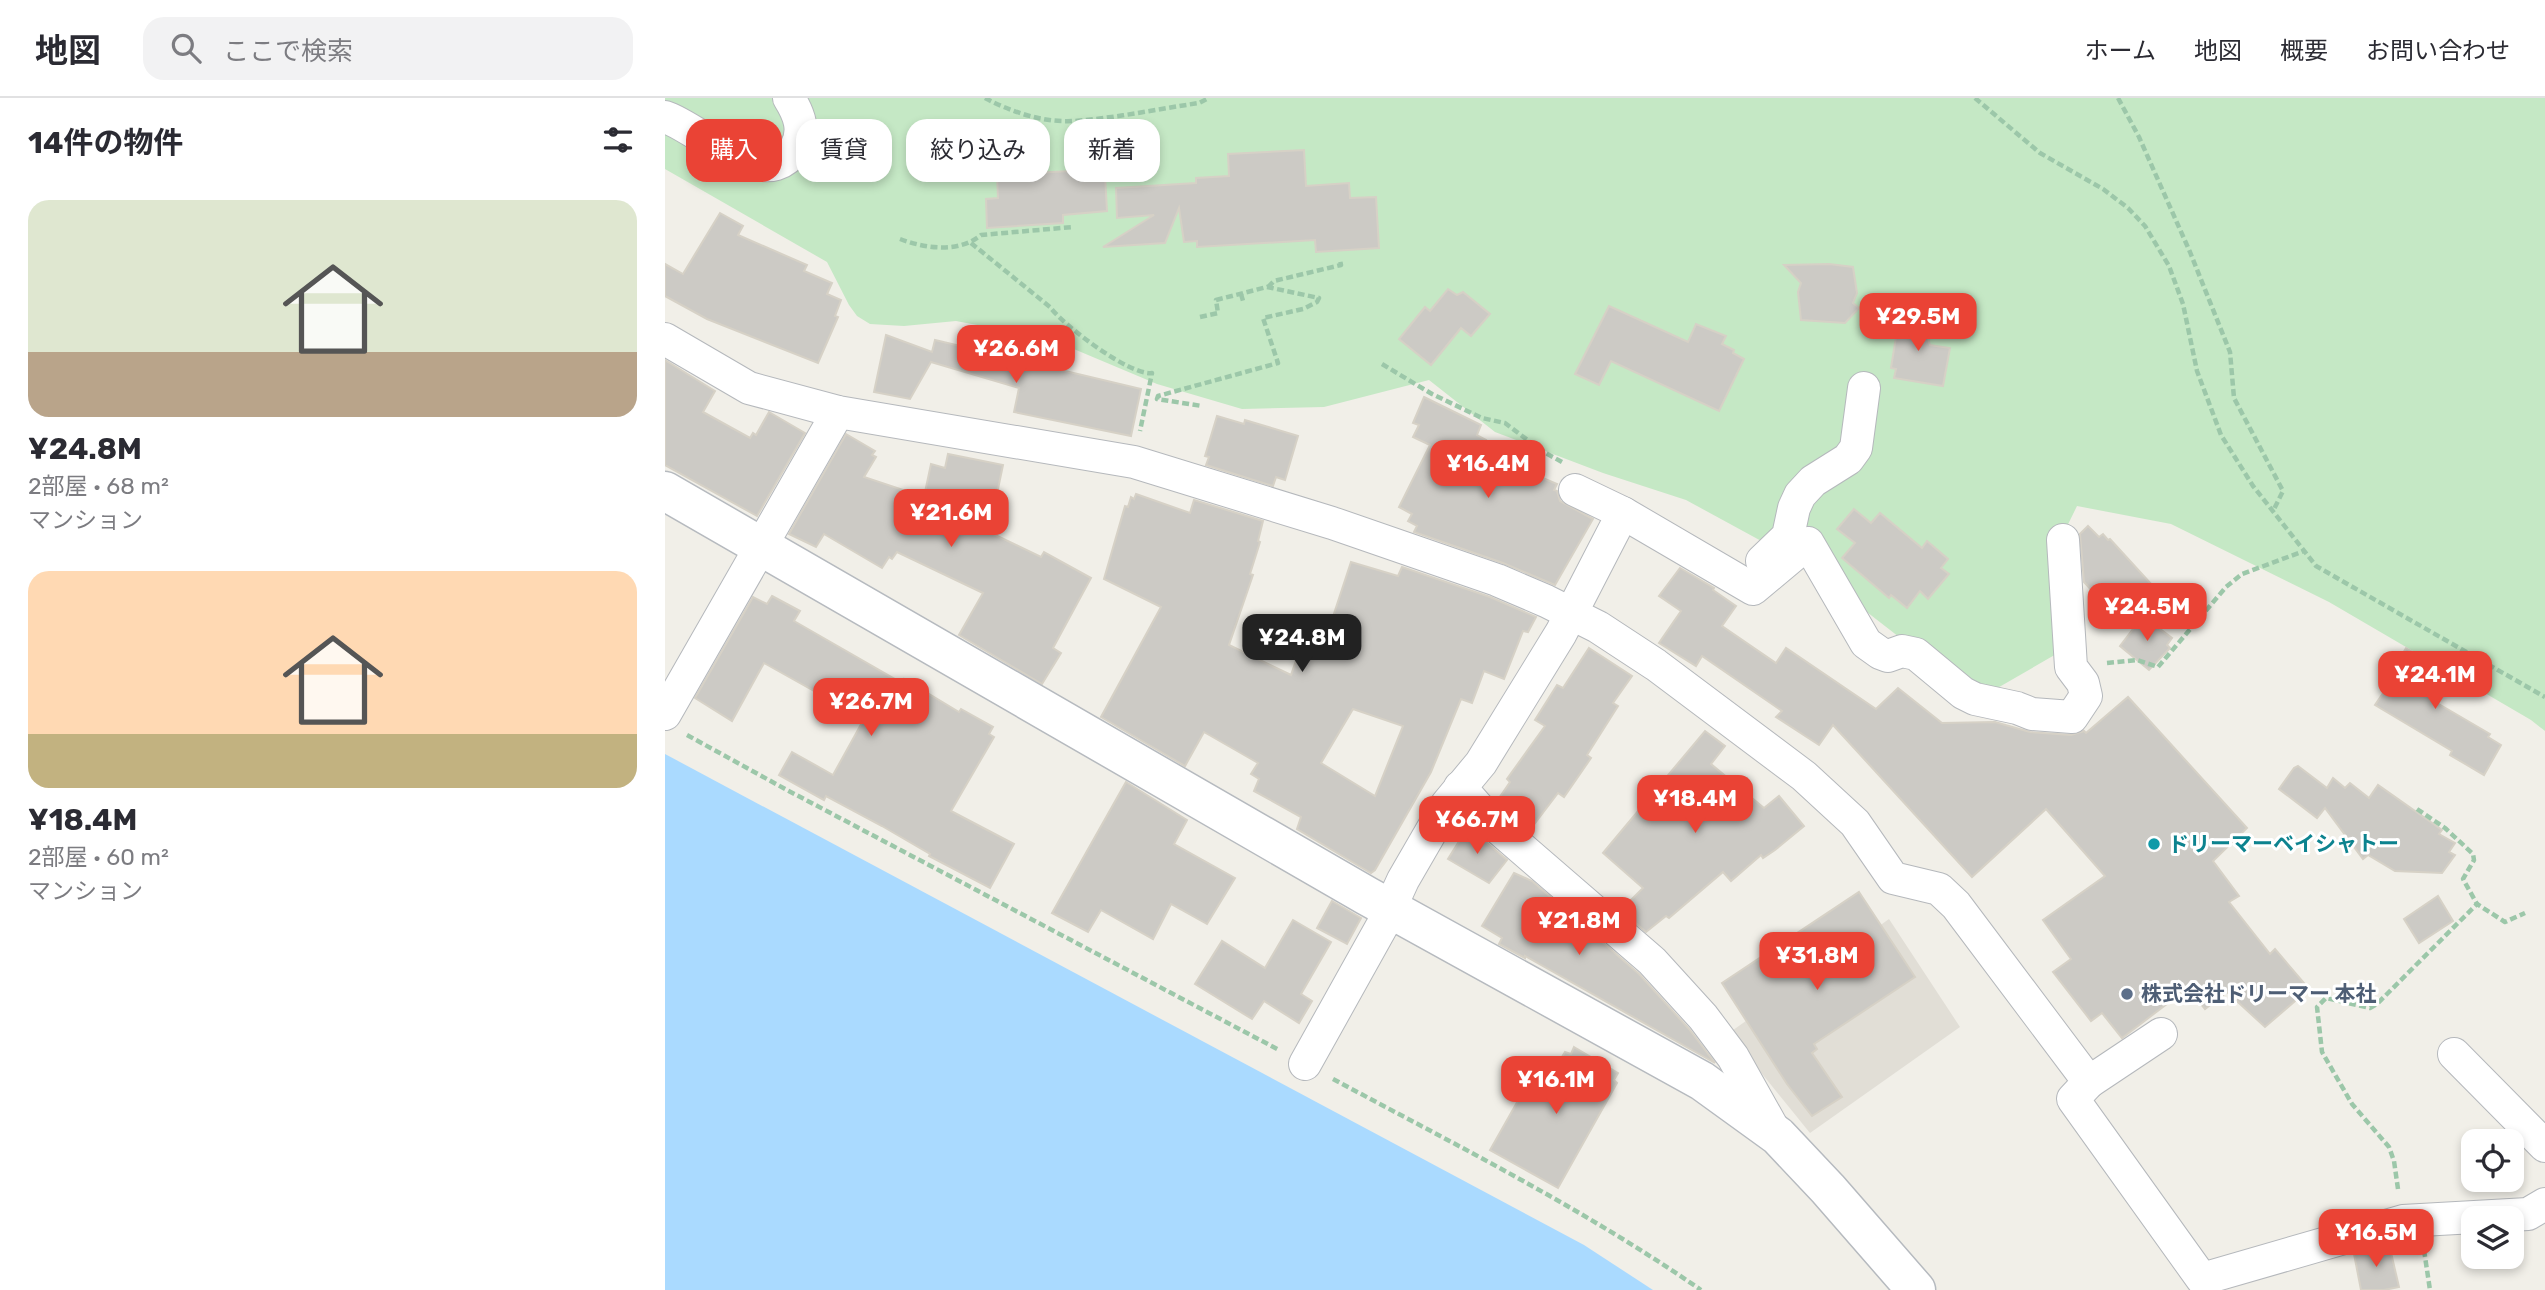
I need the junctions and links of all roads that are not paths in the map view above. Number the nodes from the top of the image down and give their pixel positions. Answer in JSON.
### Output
{"nodes":[{"id":1,"x":789,"y":98,"type":"edge"},
{"id":2,"x":665,"y":117,"type":"edge"},
{"id":3,"x":665,"y":339,"type":"edge"},
{"id":4,"x":1864,"y":388,"type":"dead end"},
{"id":5,"x":838,"y":412,"type":"junction"},
{"id":6,"x":1569,"y":476,"type":"road end"},
{"id":7,"x":665,"y":491,"type":"edge"},
{"id":8,"x":1623,"y":513,"type":"junction"},
{"id":9,"x":2063,"y":540,"type":"dead end"},
{"id":10,"x":761,"y":546,"type":"junction"},
{"id":11,"x":1740,"y":582,"type":"junction"},
{"id":12,"x":1572,"y":613,"type":"junction"},
{"id":13,"x":671,"y":722,"type":"edge"},
{"id":14,"x":1460,"y":787,"type":"junction"},
{"id":15,"x":1389,"y":909,"type":"junction"},
{"id":16,"x":2161,"y":1034,"type":"dead end"},
{"id":17,"x":2454,"y":1054,"type":"dead end"},
{"id":18,"x":1305,"y":1064,"type":"road end"},
{"id":19,"x":2089,"y":1082,"type":"junction"},
{"id":20,"x":1777,"y":1136,"type":"junction"},
{"id":21,"x":2545,"y":1146,"type":"edge"},
{"id":22,"x":2545,"y":1204,"type":"edge"},
{"id":23,"x":1916,"y":1290,"type":"edge"}],
"edges":[{"from":1,"to":2,"type":"street"},
{"from":3,"to":5,"type":"street"},
{"from":4,"to":11,"type":"street"},
{"from":5,"to":10,"type":"street"},
{"from":5,"to":12,"type":"street"},
{"from":6,"to":8,"type":"street"},
{"from":7,"to":10,"type":"street"},
{"from":8,"to":11,"type":"street"},
{"from":8,"to":12,"type":"street"},
{"from":9,"to":11,"type":"street"},
{"from":10,"to":13,"type":"street"},
{"from":10,"to":15,"type":"street"},
{"from":12,"to":14,"type":"street"},
{"from":12,"to":19,"type":"street"},
{"from":14,"to":15,"type":"street"},
{"from":14,"to":20,"type":"street"},
{"from":15,"to":18,"type":"street"},
{"from":15,"to":20,"type":"street"},
{"from":16,"to":19,"type":"street"},
{"from":17,"to":21,"type":"street"},
{"from":19,"to":22,"type":"street"},
{"from":20,"to":23,"type":"street"}]}
